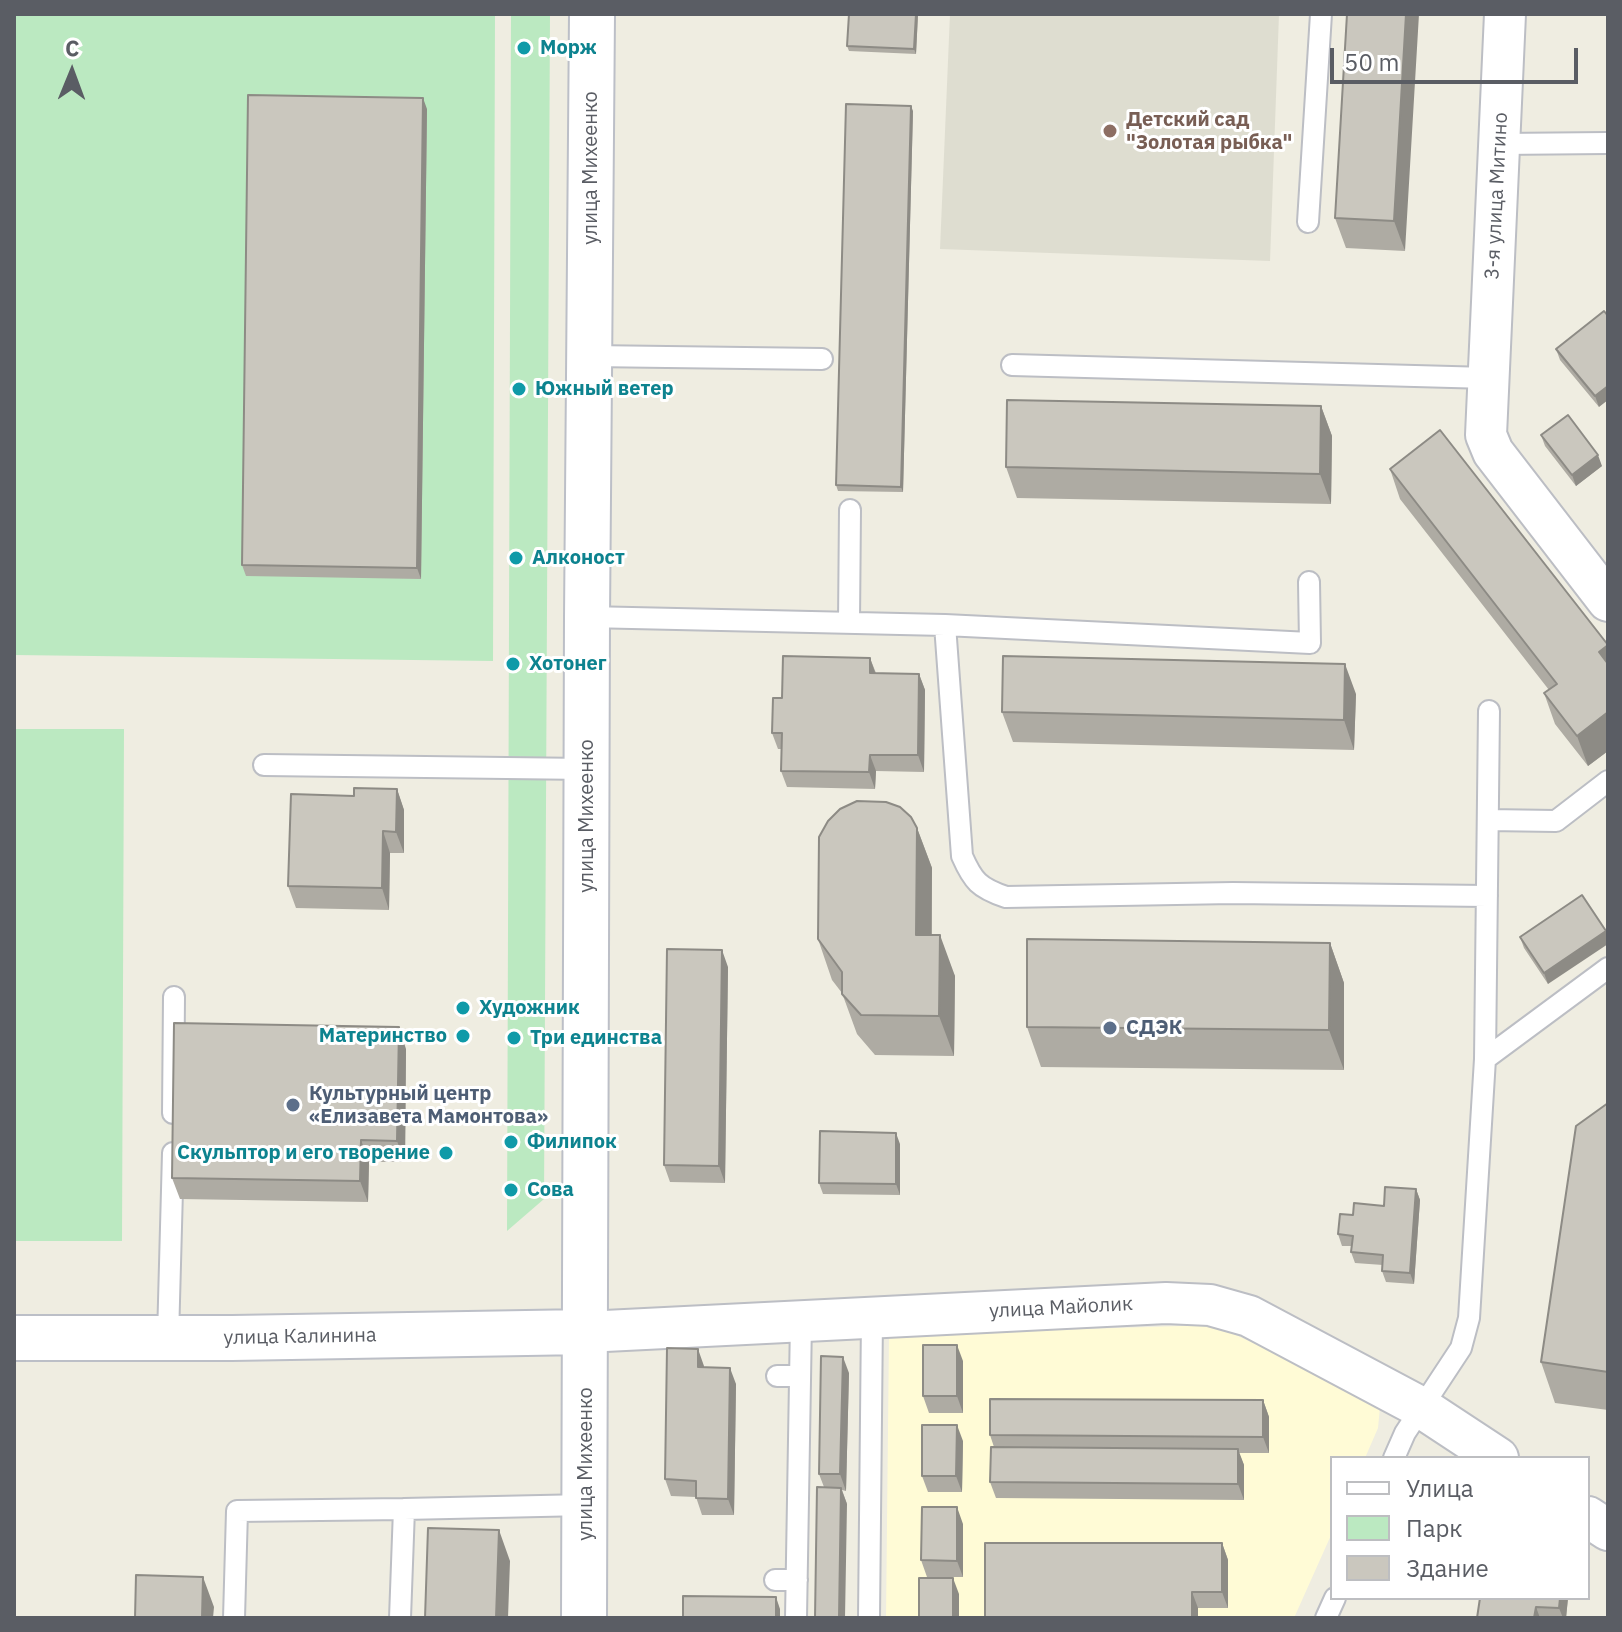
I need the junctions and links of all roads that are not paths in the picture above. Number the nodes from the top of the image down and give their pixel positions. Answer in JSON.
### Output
{"nodes":[{"id":1,"x":592,"y":14,"type":"edge"},
{"id":2,"x":1321,"y":14,"type":"edge"},
{"id":3,"x":1505,"y":14,"type":"edge"},
{"id":4,"x":1608,"y":143,"type":"edge"},
{"id":5,"x":1499,"y":144,"type":"junction"},
{"id":6,"x":1308,"y":222,"type":"dead end"},
{"id":7,"x":590,"y":356,"type":"junction"},
{"id":8,"x":822,"y":359,"type":"dead end"},
{"id":9,"x":1012,"y":365,"type":"dead end"},
{"id":10,"x":1488,"y":378,"type":"junction"},
{"id":11,"x":850,"y":510,"type":"dead end"},
{"id":12,"x":1309,"y":582,"type":"dead end"},
{"id":13,"x":1608,"y":601,"type":"edge"},
{"id":14,"x":587,"y":617,"type":"junction"},
{"id":15,"x":849,"y":622,"type":"junction"},
{"id":16,"x":945,"y":625,"type":"junction"},
{"id":17,"x":1489,"y":711,"type":"dead end"},
{"id":18,"x":264,"y":765,"type":"dead end"},
{"id":19,"x":587,"y":769,"type":"junction"},
{"id":20,"x":1608,"y":781,"type":"edge"},
{"id":21,"x":1488,"y":820,"type":"junction"},
{"id":22,"x":1487,"y":896,"type":"junction"},
{"id":23,"x":1608,"y":968,"type":"edge"},
{"id":24,"x":174,"y":997,"type":"dead end"},
{"id":25,"x":1485,"y":1059,"type":"junction"},
{"id":26,"x":872,"y":1317,"type":"junction"},
{"id":27,"x":801,"y":1321,"type":"junction"},
{"id":28,"x":585,"y":1332,"type":"junction"},
{"id":29,"x":14,"y":1338,"type":"edge"},
{"id":30,"x":168,"y":1338,"type":"junction"},
{"id":31,"x":777,"y":1376,"type":"dead end"},
{"id":32,"x":800,"y":1376,"type":"junction"},
{"id":33,"x":1422,"y":1408,"type":"junction"},
{"id":34,"x":1395,"y":1456,"type":"edge"},
{"id":35,"x":1495,"y":1456,"type":"edge"},
{"id":36,"x":586,"y":1505,"type":"junction"},
{"id":37,"x":404,"y":1509,"type":"junction"},
{"id":38,"x":1590,"y":1518,"type":"edge"},
{"id":39,"x":1608,"y":1530,"type":"edge"},
{"id":40,"x":775,"y":1580,"type":"dead end"},
{"id":41,"x":797,"y":1580,"type":"junction"},
{"id":42,"x":234,"y":1618,"type":"edge"},
{"id":43,"x":400,"y":1618,"type":"edge"},
{"id":44,"x":584,"y":1618,"type":"edge"},
{"id":45,"x":796,"y":1618,"type":"edge"},
{"id":46,"x":869,"y":1618,"type":"edge"}],
"edges":[{"from":1,"to":7,"type":"street","name":"улица Михеенко"},
{"from":2,"to":6,"type":"lane"},
{"from":3,"to":5,"type":"street","name":"3-я улица Митино"},
{"from":4,"to":5,"type":"lane"},
{"from":5,"to":10,"type":"street","name":"3-я улица Митино"},
{"from":7,"to":8,"type":"lane"},
{"from":7,"to":14,"type":"street","name":"улица Михеенко"},
{"from":9,"to":10,"type":"lane"},
{"from":10,"to":13,"type":"street","name":"3-я улица Митино"},
{"from":11,"to":15,"type":"lane"},
{"from":12,"to":16,"type":"lane"},
{"from":14,"to":15,"type":"lane"},
{"from":14,"to":19,"type":"street","name":"улица Михеенко"},
{"from":15,"to":16,"type":"lane"},
{"from":16,"to":22,"type":"lane"},
{"from":17,"to":21,"type":"lane"},
{"from":18,"to":19,"type":"lane"},
{"from":19,"to":28,"type":"street","name":"улица Михеенко"},
{"from":20,"to":21,"type":"lane"},
{"from":21,"to":22,"type":"lane"},
{"from":22,"to":25,"type":"lane"},
{"from":23,"to":25,"type":"lane"},
{"from":24,"to":30,"type":"lane"},
{"from":25,"to":33,"type":"lane"},
{"from":26,"to":27,"type":"street","name":"улица Майолик"},
{"from":26,"to":33,"type":"street","name":"улица Майолик"},
{"from":26,"to":46,"type":"lane"},
{"from":27,"to":28,"type":"street","name":"улица Майолик"},
{"from":27,"to":32,"type":"lane"},
{"from":28,"to":30,"type":"street","name":"улица Калинина"},
{"from":28,"to":36,"type":"street","name":"улица Михеенко"},
{"from":29,"to":30,"type":"street","name":"улица Калинина"},
{"from":31,"to":32,"type":"lane"},
{"from":32,"to":41,"type":"lane"},
{"from":33,"to":34,"type":"lane"},
{"from":33,"to":35,"type":"street","name":"улица Майолик"},
{"from":36,"to":37,"type":"lane"},
{"from":36,"to":44,"type":"street","name":"улица Михеенко"},
{"from":37,"to":42,"type":"lane"},
{"from":37,"to":43,"type":"lane"},
{"from":38,"to":39,"type":"street"},
{"from":40,"to":41,"type":"lane"},
{"from":41,"to":45,"type":"lane"}]}
